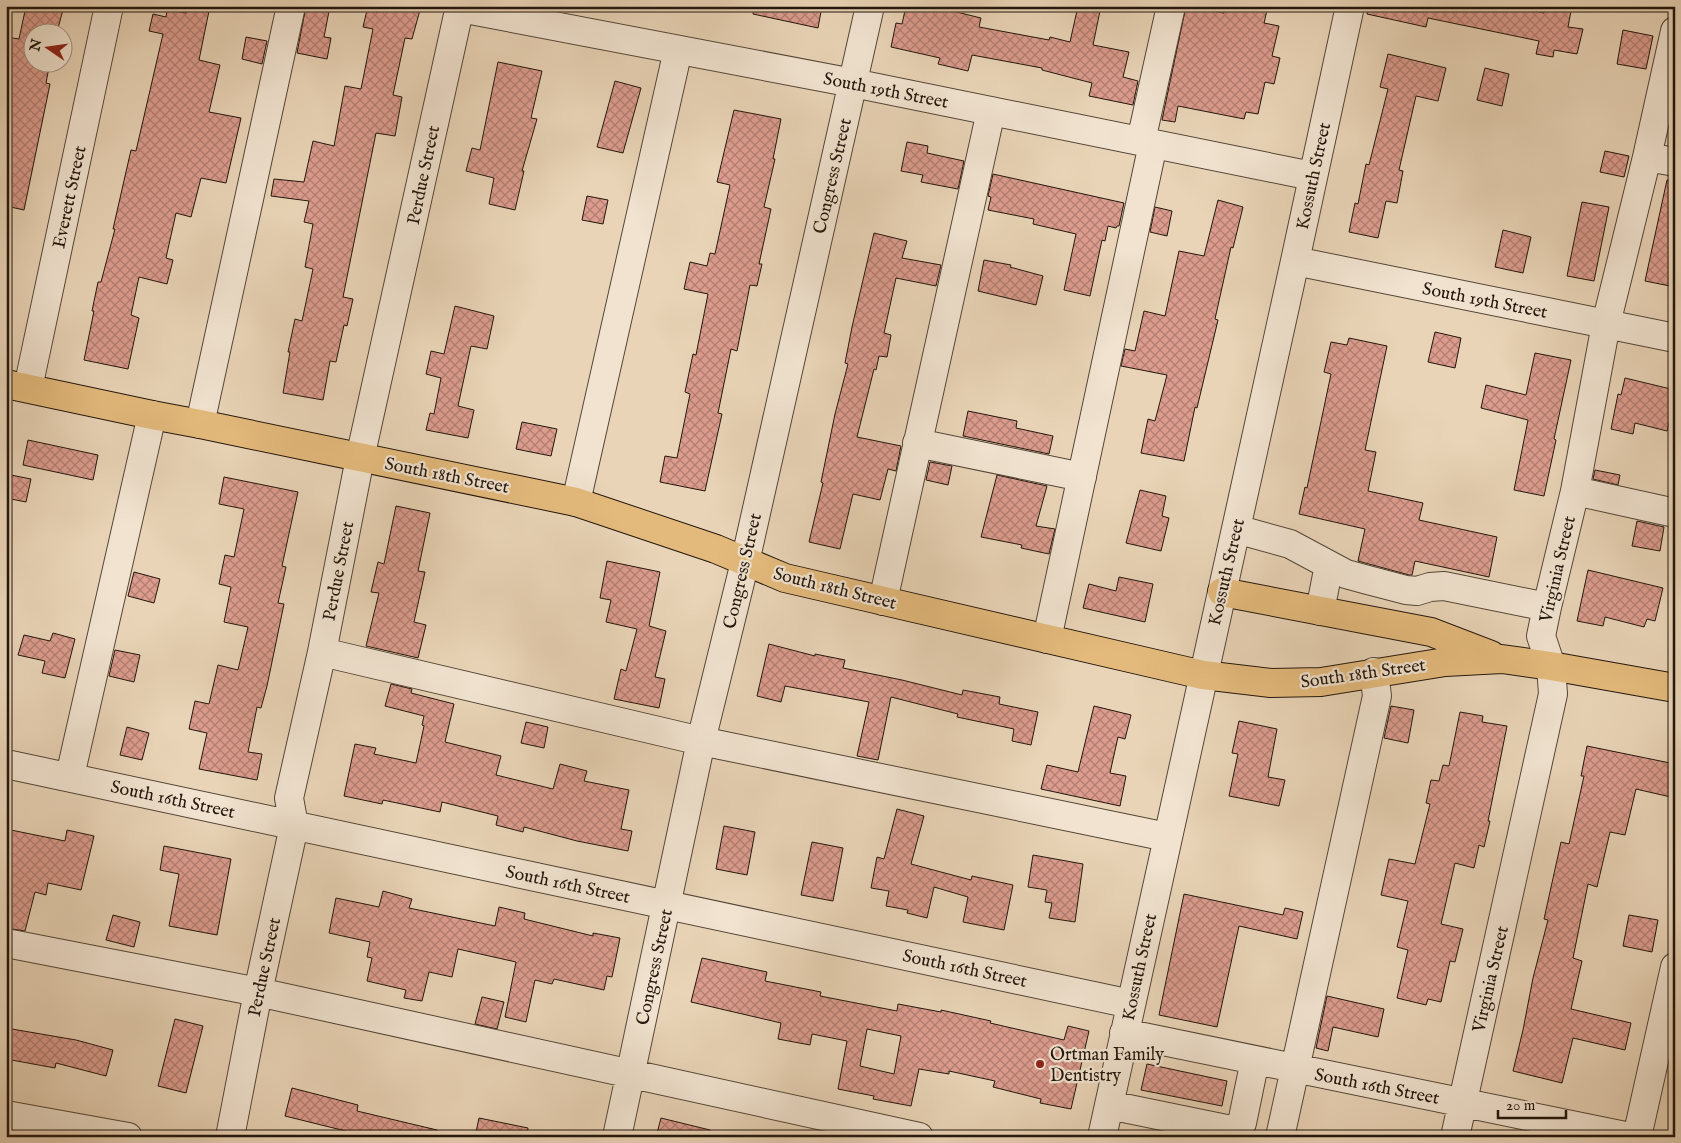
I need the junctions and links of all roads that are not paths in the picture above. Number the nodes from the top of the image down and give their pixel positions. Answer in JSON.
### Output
{"nodes":[{"id":1,"x":109,"y":6,"type":"edge"},
{"id":2,"x":291,"y":6,"type":"edge"},
{"id":3,"x":870,"y":6,"type":"edge"},
{"id":4,"x":1171,"y":6,"type":"edge"},
{"id":5,"x":1350,"y":6,"type":"edge"},
{"id":6,"x":460,"y":7,"type":"edge"},
{"id":7,"x":1675,"y":30,"type":"edge"},
{"id":8,"x":678,"y":50,"type":"junction"},
{"id":9,"x":853,"y":83,"type":"junction"},
{"id":10,"x":992,"y":111,"type":"junction"},
{"id":11,"x":1147,"y":142,"type":"junction"},
{"id":12,"x":1647,"y":157,"type":"junction"},
{"id":13,"x":1675,"y":162,"type":"edge"},
{"id":14,"x":1312,"y":176,"type":"junction"},
{"id":15,"x":1295,"y":261,"type":"junction"},
{"id":16,"x":1606,"y":324,"type":"junction"},
{"id":17,"x":1675,"y":338,"type":"edge"},
{"id":18,"x":17,"y":386,"type":"edge"},
{"id":19,"x":152,"y":415,"type":"junction"},
{"id":20,"x":200,"y":424,"type":"junction"},
{"id":21,"x":917,"y":443,"type":"junction"},
{"id":22,"x":360,"y":458,"type":"junction"},
{"id":23,"x":1082,"y":477,"type":"junction"},
{"id":24,"x":1576,"y":491,"type":"junction"},
{"id":25,"x":576,"y":502,"type":"junction"},
{"id":26,"x":1675,"y":513,"type":"edge"},
{"id":27,"x":1236,"y":529,"type":"junction"},
{"id":28,"x":745,"y":562,"type":"junction"},
{"id":29,"x":1329,"y":565,"type":"junction"},
{"id":30,"x":1222,"y":592,"type":"junction"},
{"id":31,"x":882,"y":601,"type":"junction"},
{"id":32,"x":1546,"y":607,"type":"junction"},
{"id":33,"x":1320,"y":611,"type":"junction"},
{"id":34,"x":1047,"y":639,"type":"junction"},
{"id":35,"x":322,"y":652,"type":"junction"},
{"id":36,"x":1502,"y":660,"type":"junction"},
{"id":37,"x":1551,"y":666,"type":"junction"},
{"id":38,"x":1374,"y":672,"type":"junction"},
{"id":39,"x":1203,"y":675,"type":"junction"},
{"id":40,"x":1675,"y":688,"type":"edge"},
{"id":41,"x":701,"y":741,"type":"junction"},
{"id":42,"x":6,"y":764,"type":"edge"},
{"id":43,"x":70,"y":776,"type":"junction"},
{"id":44,"x":294,"y":826,"type":"junction"},
{"id":45,"x":1167,"y":837,"type":"junction"},
{"id":46,"x":668,"y":904,"type":"junction"},
{"id":47,"x":6,"y":943,"type":"edge"},
{"id":48,"x":1675,"y":967,"type":"edge"},
{"id":49,"x":258,"y":992,"type":"junction"},
{"id":50,"x":1131,"y":1004,"type":"junction"},
{"id":51,"x":1124,"y":1033,"type":"junction"},
{"id":52,"x":1254,"y":1060,"type":"junction"},
{"id":53,"x":1295,"y":1069,"type":"junction"},
{"id":54,"x":631,"y":1074,"type":"junction"},
{"id":55,"x":1462,"y":1103,"type":"junction"},
{"id":56,"x":1109,"y":1105,"type":"junction"},
{"id":57,"x":6,"y":1115,"type":"edge"},
{"id":58,"x":128,"y":1137,"type":"edge"},
{"id":59,"x":230,"y":1137,"type":"edge"},
{"id":60,"x":617,"y":1137,"type":"edge"},
{"id":61,"x":919,"y":1137,"type":"edge"},
{"id":62,"x":1102,"y":1137,"type":"edge"},
{"id":63,"x":1280,"y":1137,"type":"edge"},
{"id":64,"x":1454,"y":1137,"type":"edge"},
{"id":65,"x":1630,"y":1137,"type":"edge"},
{"id":66,"x":1637,"y":1137,"type":"edge"}],
"edges":[{"from":1,"to":18,"type":"street","name":"Everett Street"},
{"from":2,"to":20,"type":"street"},
{"from":3,"to":9,"type":"street","name":"Congress Street"},
{"from":4,"to":11,"type":"street"},
{"from":5,"to":14,"type":"street","name":"Kossuth Street"},
{"from":6,"to":8,"type":"street","name":"South 19th Street"},
{"from":6,"to":22,"type":"street","name":"Perdue Street"},
{"from":7,"to":12,"type":"street","name":"Virginia Street"},
{"from":8,"to":9,"type":"street","name":"South 19th Street"},
{"from":8,"to":25,"type":"street"},
{"from":9,"to":10,"type":"street","name":"South 19th Street"},
{"from":9,"to":28,"type":"street","name":"Congress Street"},
{"from":10,"to":11,"type":"street","name":"South 19th Street"},
{"from":10,"to":21,"type":"street"},
{"from":11,"to":14,"type":"street","name":"South 19th Street"},
{"from":11,"to":23,"type":"street"},
{"from":12,"to":13,"type":"street"},
{"from":12,"to":16,"type":"street","name":"Virginia Street"},
{"from":14,"to":15,"type":"street","name":"Kossuth Street"},
{"from":15,"to":16,"type":"street","name":"South 19th Street"},
{"from":15,"to":27,"type":"street","name":"Kossuth Street"},
{"from":16,"to":17,"type":"street","name":"South 19th Street"},
{"from":16,"to":24,"type":"street","name":"Virginia Street"},
{"from":18,"to":19,"type":"main road","name":"South 18th Street"},
{"from":19,"to":20,"type":"main road","name":"South 18th Street"},
{"from":19,"to":43,"type":"street"},
{"from":20,"to":22,"type":"main road","name":"South 18th Street"},
{"from":21,"to":23,"type":"street"},
{"from":21,"to":31,"type":"street"},
{"from":22,"to":25,"type":"main road","name":"South 18th Street"},
{"from":22,"to":35,"type":"street","name":"Perdue Street"},
{"from":23,"to":34,"type":"street"},
{"from":24,"to":26,"type":"street"},
{"from":24,"to":32,"type":"street","name":"Virginia Street"},
{"from":25,"to":28,"type":"main road","name":"South 18th Street"},
{"from":27,"to":29,"type":"street"},
{"from":27,"to":30,"type":"street","name":"Kossuth Street"},
{"from":28,"to":31,"type":"main road","name":"South 18th Street"},
{"from":28,"to":41,"type":"street","name":"Congress Street"},
{"from":29,"to":32,"type":"street"},
{"from":29,"to":33,"type":"street"},
{"from":30,"to":33,"type":"main road"},
{"from":30,"to":39,"type":"street","name":"Kossuth Street"},
{"from":31,"to":34,"type":"main road","name":"South 18th Street"},
{"from":32,"to":37,"type":"street","name":"Virginia Street"},
{"from":33,"to":36,"type":"main road"},
{"from":34,"to":39,"type":"main road","name":"South 18th Street"},
{"from":35,"to":41,"type":"street"},
{"from":35,"to":44,"type":"street","name":"Perdue Street"},
{"from":36,"to":37,"type":"main road","name":"South 18th Street"},
{"from":36,"to":38,"type":"main road","name":"South 18th Street"},
{"from":37,"to":40,"type":"main road","name":"South 18th Street"},
{"from":37,"to":55,"type":"street","name":"Virginia Street"},
{"from":38,"to":39,"type":"main road","name":"South 18th Street"},
{"from":38,"to":53,"type":"street"},
{"from":39,"to":45,"type":"street","name":"Kossuth Street"},
{"from":41,"to":45,"type":"street"},
{"from":41,"to":46,"type":"street","name":"Congress Street"},
{"from":42,"to":43,"type":"street","name":"South 16th Street"},
{"from":43,"to":44,"type":"street","name":"South 16th Street"},
{"from":44,"to":46,"type":"street","name":"South 16th Street"},
{"from":44,"to":49,"type":"street","name":"Perdue Street"},
{"from":45,"to":50,"type":"street","name":"Kossuth Street"},
{"from":46,"to":50,"type":"street","name":"South 16th Street"},
{"from":46,"to":54,"type":"street","name":"Congress Street"},
{"from":47,"to":49,"type":"street"},
{"from":48,"to":66,"type":"street"},
{"from":49,"to":54,"type":"street"},
{"from":49,"to":59,"type":"street","name":"Perdue Street"},
{"from":50,"to":51,"type":"street","name":"Kossuth Street"},
{"from":51,"to":52,"type":"street","name":"South 16th Street"},
{"from":51,"to":56,"type":"street","name":"Kossuth Street"},
{"from":52,"to":53,"type":"street","name":"South 16th Street"},
{"from":52,"to":56,"type":"street"},
{"from":53,"to":55,"type":"street","name":"South 16th Street"},
{"from":53,"to":63,"type":"street"},
{"from":54,"to":60,"type":"street","name":"Congress Street"},
{"from":54,"to":61,"type":"street"},
{"from":55,"to":64,"type":"street","name":"Virginia Street"},
{"from":55,"to":65,"type":"street","name":"South 16th Street"},
{"from":56,"to":62,"type":"street","name":"Kossuth Street"},
{"from":57,"to":58,"type":"street"}]}
